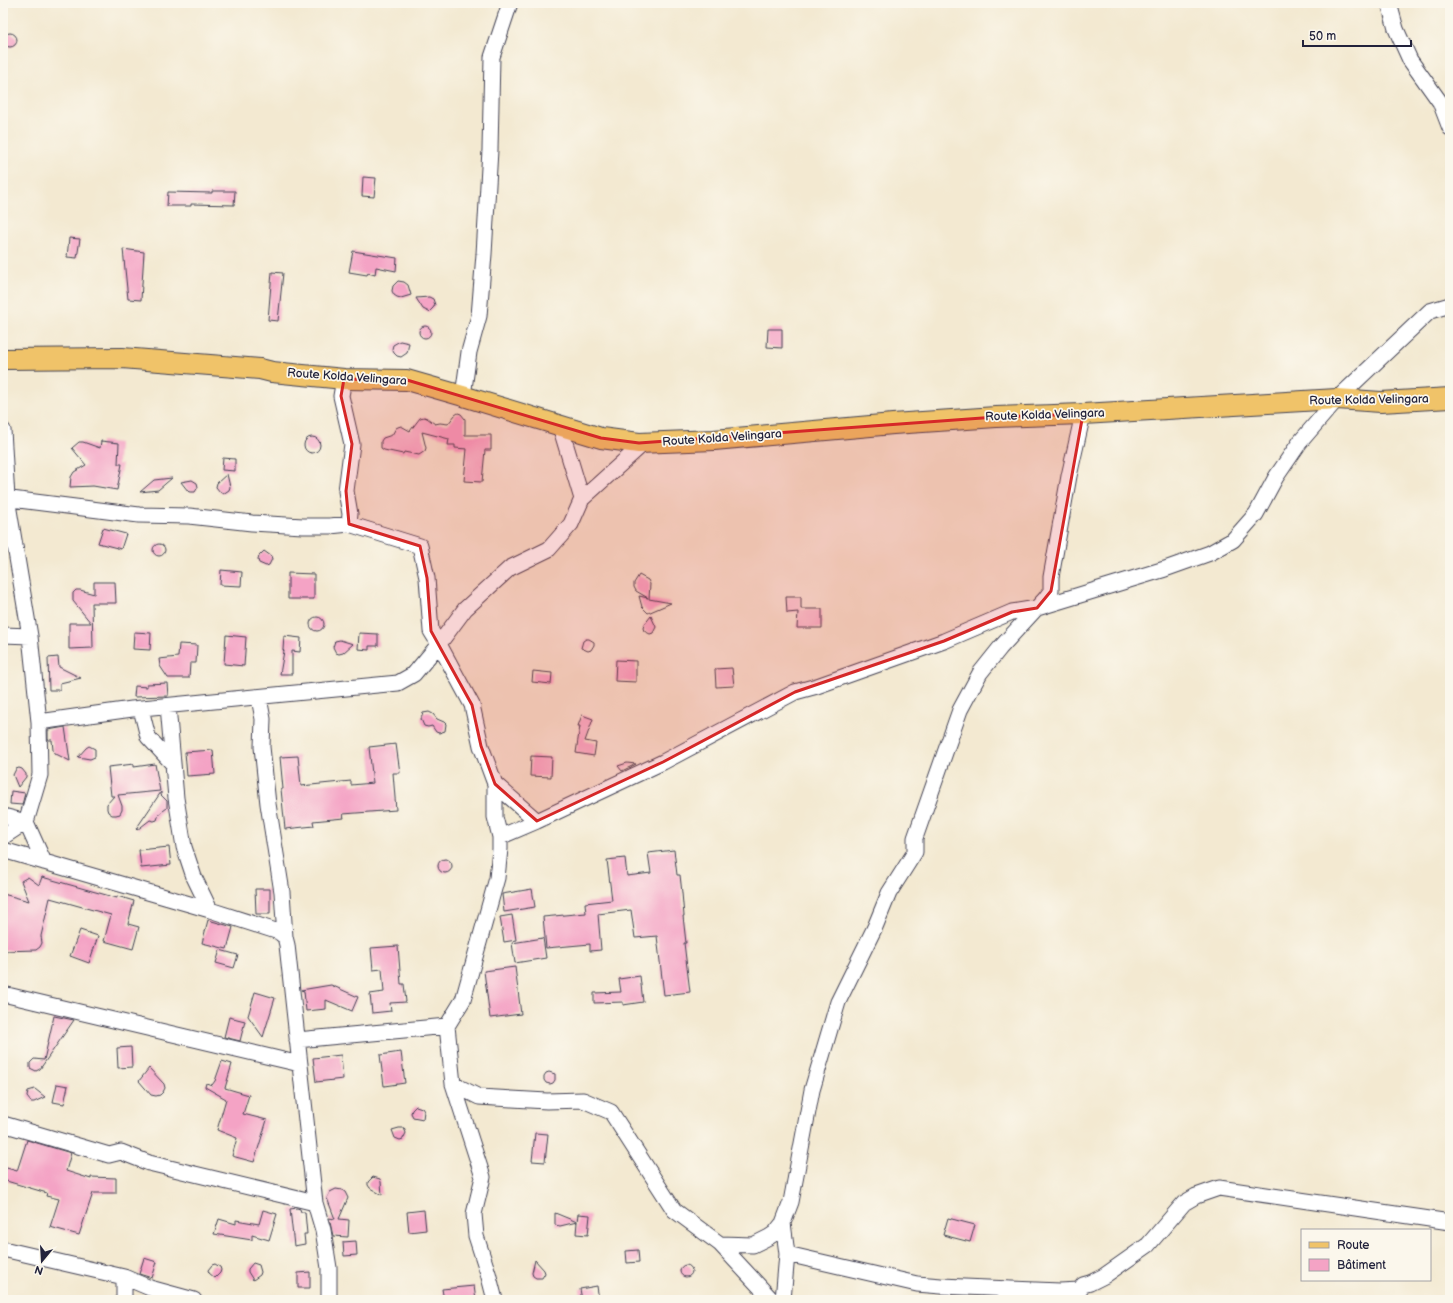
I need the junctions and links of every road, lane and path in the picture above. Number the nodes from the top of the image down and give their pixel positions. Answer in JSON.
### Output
{"nodes":[{"id":1,"x":510,"y":3,"type":"edge"},
{"id":2,"x":1389,"y":3,"type":"edge"},
{"id":3,"x":1450,"y":128,"type":"edge"},
{"id":4,"x":1450,"y":305,"type":"edge"},
{"id":5,"x":3,"y":358,"type":"edge"},
{"id":6,"x":344,"y":379,"type":"junction"},
{"id":7,"x":463,"y":396,"type":"junction"},
{"id":8,"x":1450,"y":398,"type":"edge"},
{"id":9,"x":1337,"y":399,"type":"junction"},
{"id":10,"x":1083,"y":414,"type":"junction"},
{"id":11,"x":560,"y":426,"type":"junction"},
{"id":12,"x":3,"y":430,"type":"edge"},
{"id":13,"x":644,"y":443,"type":"junction"},
{"id":14,"x":5,"y":498,"type":"edge"},
{"id":15,"x":582,"y":499,"type":"junction"},
{"id":16,"x":349,"y":524,"type":"junction"},
{"id":17,"x":1037,"y":608,"type":"junction"},
{"id":18,"x":3,"y":635,"type":"edge"},
{"id":19,"x":30,"y":636,"type":"junction"},
{"id":20,"x":439,"y":644,"type":"junction"},
{"id":21,"x":259,"y":698,"type":"junction"},
{"id":22,"x":168,"y":706,"type":"junction"},
{"id":23,"x":141,"y":709,"type":"junction"},
{"id":24,"x":39,"y":722,"type":"junction"},
{"id":25,"x":174,"y":764,"type":"junction"},
{"id":26,"x":495,"y":784,"type":"junction"},
{"id":27,"x":3,"y":816,"type":"edge"},
{"id":28,"x":537,"y":821,"type":"junction"},
{"id":29,"x":26,"y":822,"type":"junction"},
{"id":30,"x":3,"y":837,"type":"edge"},
{"id":31,"x":500,"y":837,"type":"junction"},
{"id":32,"x":3,"y":850,"type":"edge"},
{"id":33,"x":44,"y":862,"type":"junction"},
{"id":34,"x":210,"y":910,"type":"junction"},
{"id":35,"x":285,"y":937,"type":"junction"},
{"id":36,"x":3,"y":994,"type":"edge"},
{"id":37,"x":447,"y":1026,"type":"junction"},
{"id":38,"x":297,"y":1040,"type":"junction"},
{"id":39,"x":300,"y":1064,"type":"junction"},
{"id":40,"x":453,"y":1084,"type":"junction"},
{"id":41,"x":3,"y":1124,"type":"edge"},
{"id":42,"x":315,"y":1203,"type":"junction"},
{"id":43,"x":1450,"y":1222,"type":"edge"},
{"id":44,"x":783,"y":1223,"type":"junction"},
{"id":45,"x":720,"y":1244,"type":"junction"},
{"id":46,"x":3,"y":1250,"type":"edge"},
{"id":47,"x":787,"y":1254,"type":"junction"},
{"id":48,"x":124,"y":1277,"type":"junction"},
{"id":49,"x":124,"y":1300,"type":"edge"},
{"id":50,"x":194,"y":1300,"type":"edge"},
{"id":51,"x":329,"y":1300,"type":"edge"},
{"id":52,"x":495,"y":1300,"type":"edge"},
{"id":53,"x":772,"y":1300,"type":"edge"},
{"id":54,"x":783,"y":1300,"type":"edge"}],
"edges":[{"from":1,"to":7,"type":"street"},
{"from":2,"to":3,"type":"street"},
{"from":4,"to":9,"type":"street"},
{"from":5,"to":6,"type":"main road","name":"Route Kolda Velingara"},
{"from":6,"to":7,"type":"main road","name":"Route Kolda Velingara"},
{"from":6,"to":16,"type":"street"},
{"from":7,"to":11,"type":"main road","name":"Route Kolda Velingara"},
{"from":8,"to":9,"type":"main road","name":"Route Kolda Velingara"},
{"from":9,"to":10,"type":"main road","name":"Route Kolda Velingara"},
{"from":9,"to":17,"type":"street"},
{"from":10,"to":13,"type":"main road","name":"Route Kolda Velingara"},
{"from":10,"to":17,"type":"street"},
{"from":11,"to":13,"type":"main road","name":"Route Kolda Velingara"},
{"from":11,"to":15,"type":"street"},
{"from":12,"to":14,"type":"street"},
{"from":13,"to":15,"type":"street"},
{"from":14,"to":16,"type":"street"},
{"from":14,"to":19,"type":"street"},
{"from":15,"to":20,"type":"street"},
{"from":16,"to":20,"type":"street"},
{"from":17,"to":28,"type":"street"},
{"from":17,"to":44,"type":"street"},
{"from":18,"to":19,"type":"street"},
{"from":19,"to":24,"type":"street"},
{"from":20,"to":21,"type":"street"},
{"from":20,"to":26,"type":"street"},
{"from":21,"to":22,"type":"street"},
{"from":21,"to":35,"type":"street"},
{"from":22,"to":23,"type":"street"},
{"from":22,"to":25,"type":"street"},
{"from":23,"to":24,"type":"street"},
{"from":23,"to":25,"type":"street"},
{"from":24,"to":29,"type":"street"},
{"from":25,"to":34,"type":"street"},
{"from":26,"to":28,"type":"street"},
{"from":26,"to":31,"type":"street"},
{"from":27,"to":29,"type":"street"},
{"from":28,"to":31,"type":"street"},
{"from":29,"to":30,"type":"street"},
{"from":29,"to":33,"type":"street"},
{"from":31,"to":37,"type":"street"},
{"from":32,"to":33,"type":"street"},
{"from":33,"to":34,"type":"street"},
{"from":34,"to":35,"type":"street"},
{"from":35,"to":38,"type":"street"},
{"from":36,"to":39,"type":"street"},
{"from":37,"to":38,"type":"street"},
{"from":37,"to":40,"type":"street"},
{"from":38,"to":39,"type":"street"},
{"from":39,"to":42,"type":"street"},
{"from":40,"to":45,"type":"street"},
{"from":40,"to":52,"type":"street"},
{"from":41,"to":42,"type":"street"},
{"from":42,"to":51,"type":"street"},
{"from":43,"to":47,"type":"street"},
{"from":44,"to":45,"type":"street"},
{"from":44,"to":47,"type":"street"},
{"from":45,"to":53,"type":"street"},
{"from":46,"to":48,"type":"street"},
{"from":47,"to":54,"type":"street"},
{"from":48,"to":49,"type":"street"},
{"from":48,"to":50,"type":"street"}]}
